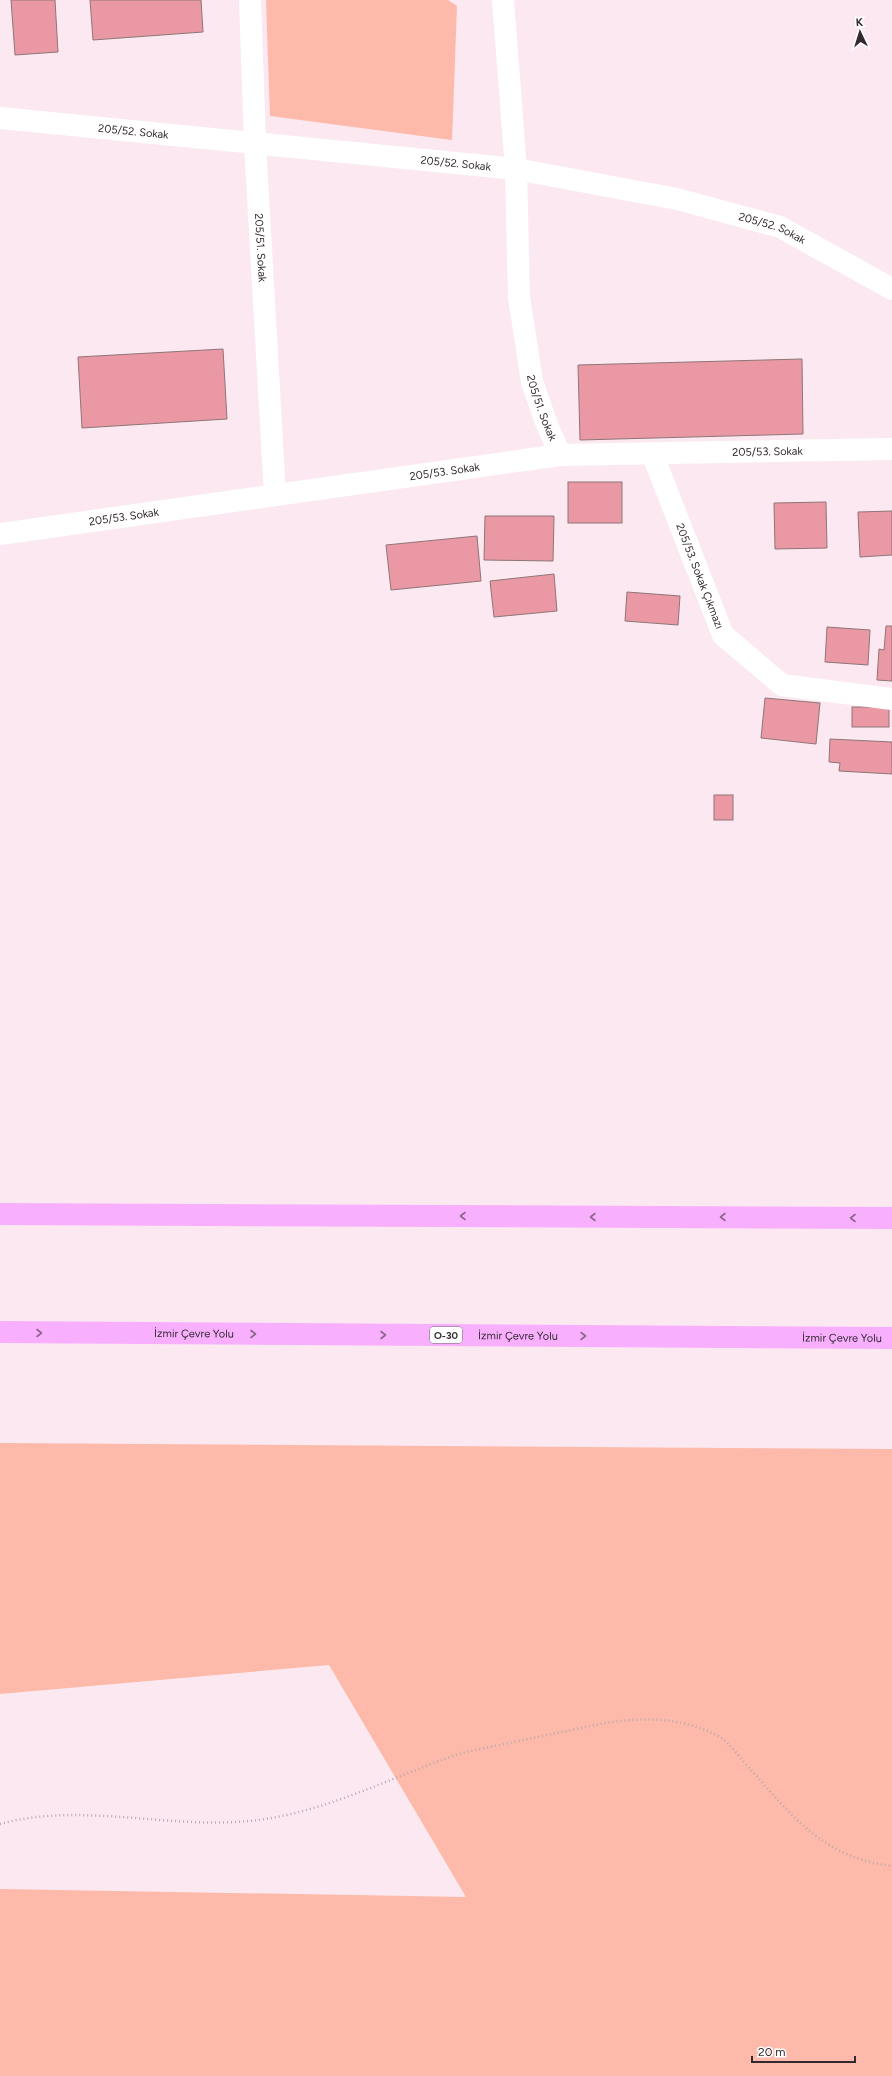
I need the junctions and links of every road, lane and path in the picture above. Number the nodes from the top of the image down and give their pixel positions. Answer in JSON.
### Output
{"nodes":[{"id":1,"x":250,"y":0,"type":"edge"},
{"id":2,"x":503,"y":0,"type":"edge"},
{"id":3,"x":0,"y":118,"type":"edge"},
{"id":4,"x":254,"y":144,"type":"junction"},
{"id":5,"x":516,"y":169,"type":"junction"},
{"id":6,"x":892,"y":289,"type":"edge"},
{"id":7,"x":892,"y":449,"type":"edge"},
{"id":8,"x":652,"y":453,"type":"junction"},
{"id":9,"x":560,"y":455,"type":"junction"},
{"id":10,"x":276,"y":495,"type":"junction"},
{"id":11,"x":0,"y":534,"type":"edge"},
{"id":12,"x":892,"y":699,"type":"edge"},
{"id":13,"x":0,"y":1214,"type":"edge"},
{"id":14,"x":892,"y":1218,"type":"edge"},
{"id":15,"x":0,"y":1332,"type":"edge"},
{"id":16,"x":892,"y":1338,"type":"edge"},
{"id":17,"x":0,"y":1824,"type":"edge"},
{"id":18,"x":892,"y":1866,"type":"edge"}],
"edges":[{"from":1,"to":4,"type":"street","name":"205/51. Sokak"},
{"from":2,"to":5,"type":"street","name":"205/51. Sokak"},
{"from":3,"to":4,"type":"street","name":"205/52. Sokak"},
{"from":4,"to":5,"type":"street","name":"205/52. Sokak"},
{"from":4,"to":10,"type":"street","name":"205/51. Sokak"},
{"from":5,"to":6,"type":"street","name":"205/52. Sokak"},
{"from":5,"to":9,"type":"street","name":"205/51. Sokak"},
{"from":7,"to":8,"type":"street","name":"205/53. Sokak"},
{"from":8,"to":9,"type":"street","name":"205/53. Sokak"},
{"from":8,"to":12,"type":"street","name":"205/53. Sokak Çıkmazı"},
{"from":9,"to":10,"type":"street","name":"205/53. Sokak"},
{"from":10,"to":11,"type":"street","name":"205/53. Sokak"},
{"from":14,"to":13,"type":"highway","one_way":true},
{"from":15,"to":16,"type":"highway","name":"İzmir Çevre Yolu","number":"O-30","one_way":true},
{"from":17,"to":18,"type":"path"}]}
